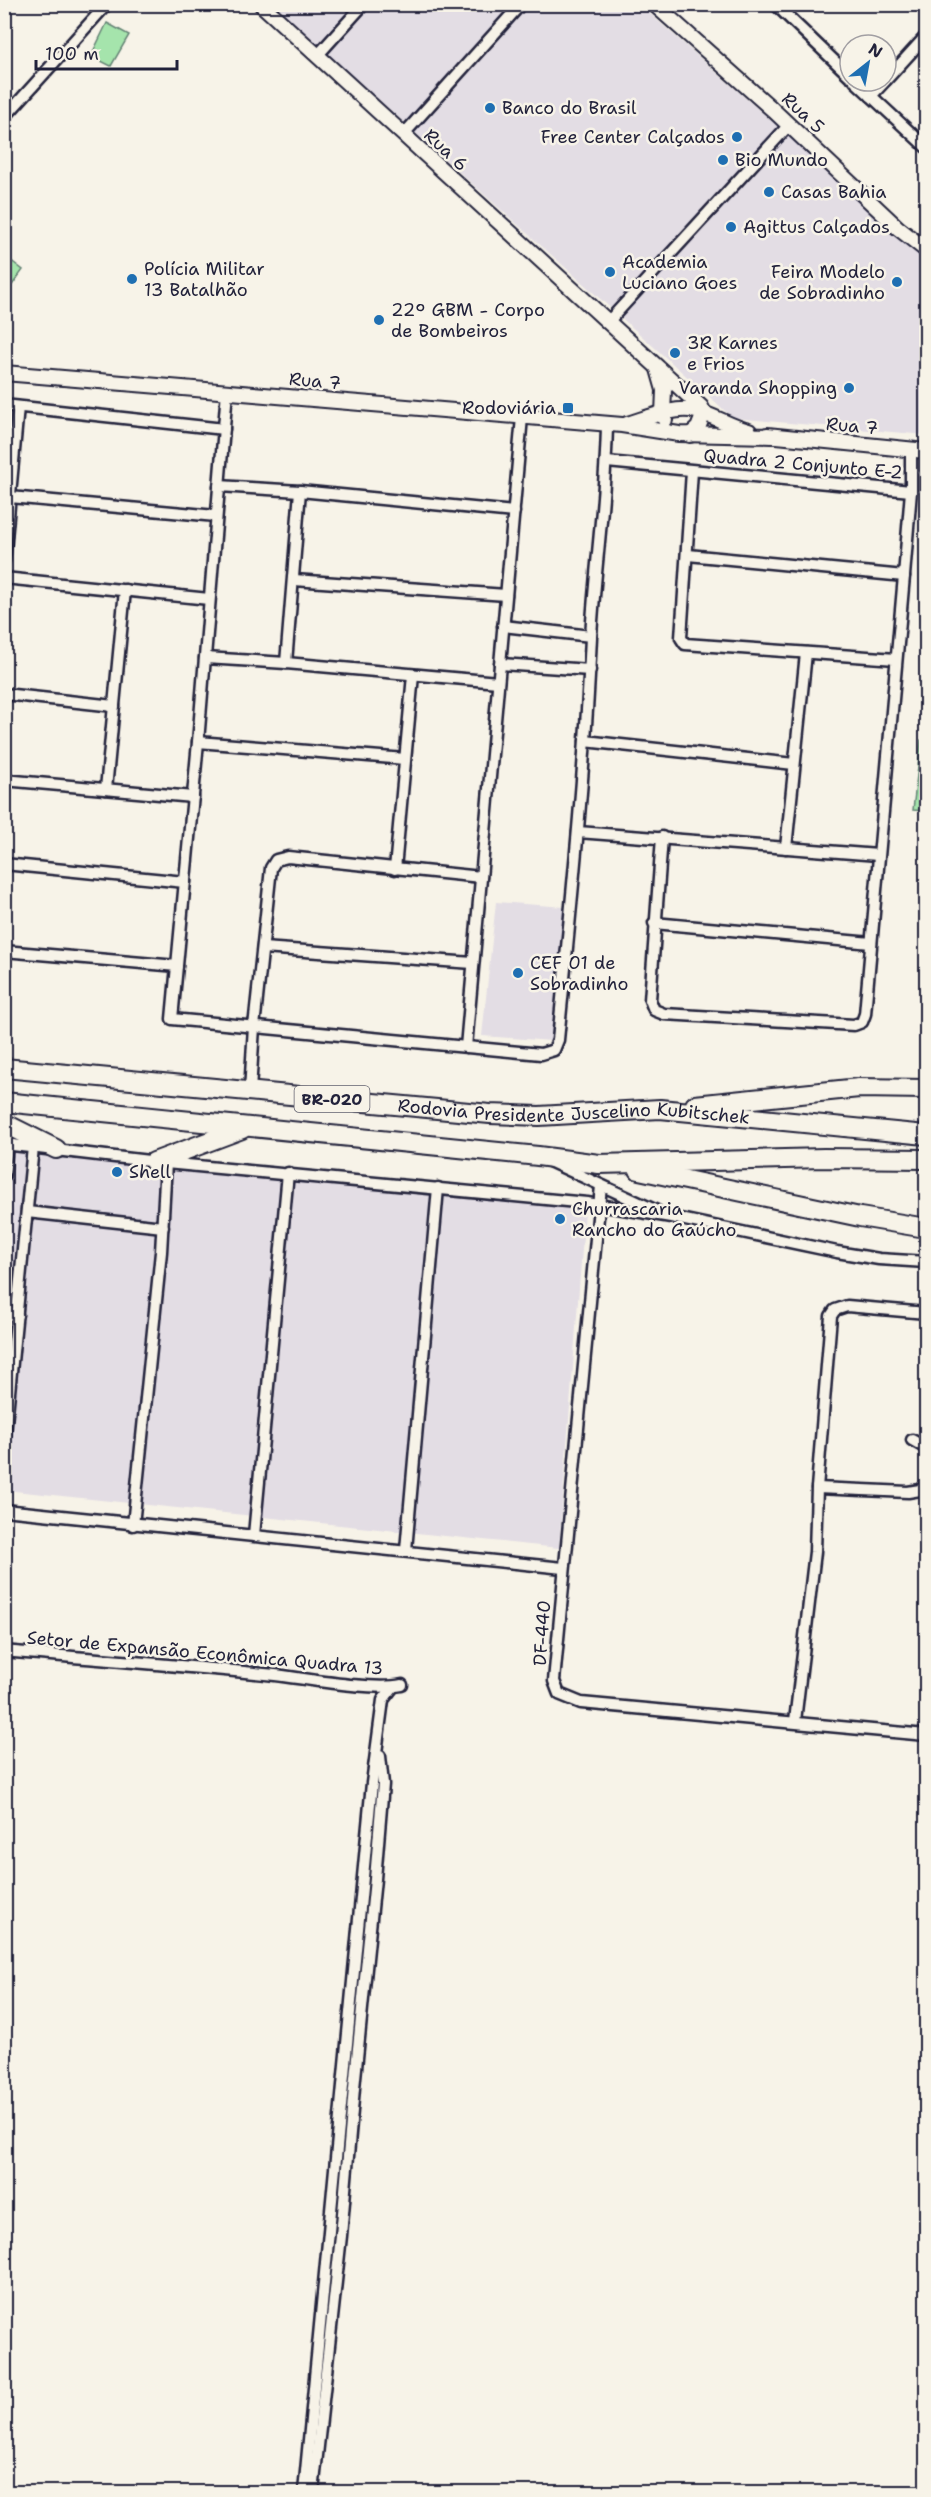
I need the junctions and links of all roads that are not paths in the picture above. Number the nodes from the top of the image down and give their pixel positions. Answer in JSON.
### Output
{"nodes":[{"id":1,"x":107,"y":4,"type":"edge"},
{"id":2,"x":261,"y":4,"type":"edge"},
{"id":3,"x":364,"y":4,"type":"edge"},
{"id":4,"x":521,"y":4,"type":"edge"},
{"id":5,"x":654,"y":4,"type":"edge"},
{"id":6,"x":775,"y":4,"type":"edge"},
{"id":7,"x":927,"y":36,"type":"edge"},
{"id":8,"x":317,"y":56,"type":"junction"},
{"id":9,"x":838,"y":64,"type":"edge"},
{"id":10,"x":898,"y":66,"type":"edge"},
{"id":11,"x":868,"y":93,"type":"edge"},
{"id":12,"x":874,"y":93,"type":"edge"},
{"id":13,"x":871,"y":96,"type":"junction"},
{"id":14,"x":4,"y":118,"type":"edge"},
{"id":15,"x":789,"y":125,"type":"junction"},
{"id":16,"x":403,"y":135,"type":"junction"},
{"id":17,"x":927,"y":147,"type":"edge"},
{"id":18,"x":927,"y":250,"type":"edge"},
{"id":19,"x":607,"y":323,"type":"junction"},
{"id":20,"x":658,"y":369,"type":"junction"},
{"id":21,"x":4,"y":374,"type":"edge"},
{"id":22,"x":227,"y":391,"type":"junction"},
{"id":23,"x":4,"y":405,"type":"edge"},
{"id":24,"x":18,"y":407,"type":"junction"},
{"id":25,"x":704,"y":413,"type":"junction"},
{"id":26,"x":663,"y":414,"type":"junction"},
{"id":27,"x":522,"y":417,"type":"junction"},
{"id":28,"x":607,"y":424,"type":"junction"},
{"id":29,"x":622,"y":425,"type":"junction"},
{"id":30,"x":224,"y":429,"type":"junction"},
{"id":31,"x":685,"y":435,"type":"junction"},
{"id":32,"x":774,"y":436,"type":"junction"},
{"id":33,"x":911,"y":449,"type":"junction"},
{"id":34,"x":927,"y":451,"type":"edge"},
{"id":35,"x":607,"y":462,"type":"junction"},
{"id":36,"x":692,"y":471,"type":"junction"},
{"id":37,"x":219,"y":486,"type":"junction"},
{"id":38,"x":300,"y":491,"type":"junction"},
{"id":39,"x":911,"y":491,"type":"junction"},
{"id":40,"x":10,"y":496,"type":"junction"},
{"id":41,"x":514,"y":512,"type":"junction"},
{"id":42,"x":216,"y":516,"type":"junction"},
{"id":43,"x":688,"y":555,"type":"junction"},
{"id":44,"x":4,"y":561,"type":"edge"},
{"id":45,"x":904,"y":576,"type":"junction"},
{"id":46,"x":4,"y":578,"type":"edge"},
{"id":47,"x":294,"y":580,"type":"junction"},
{"id":48,"x":125,"y":590,"type":"junction"},
{"id":49,"x":506,"y":595,"type":"junction"},
{"id":50,"x":208,"y":599,"type":"junction"},
{"id":51,"x":503,"y":626,"type":"junction"},
{"id":52,"x":591,"y":636,"type":"junction"},
{"id":53,"x":806,"y":653,"type":"junction"},
{"id":54,"x":205,"y":658,"type":"junction"},
{"id":55,"x":896,"y":659,"type":"junction"},
{"id":56,"x":286,"y":663,"type":"junction"},
{"id":57,"x":500,"y":664,"type":"junction"},
{"id":58,"x":591,"y":670,"type":"junction"},
{"id":59,"x":413,"y":675,"type":"junction"},
{"id":60,"x":498,"y":682,"type":"junction"},
{"id":61,"x":4,"y":694,"type":"edge"},
{"id":62,"x":114,"y":706,"type":"junction"},
{"id":63,"x":585,"y":741,"type":"junction"},
{"id":64,"x":198,"y":742,"type":"junction"},
{"id":65,"x":405,"y":759,"type":"junction"},
{"id":66,"x":794,"y":764,"type":"junction"},
{"id":67,"x":4,"y":780,"type":"edge"},
{"id":68,"x":106,"y":789,"type":"junction"},
{"id":69,"x":194,"y":797,"type":"junction"},
{"id":70,"x":578,"y":832,"type":"junction"},
{"id":71,"x":662,"y":837,"type":"junction"},
{"id":72,"x":786,"y":848,"type":"junction"},
{"id":73,"x":878,"y":855,"type":"junction"},
{"id":74,"x":4,"y":864,"type":"edge"},
{"id":75,"x":395,"y":869,"type":"junction"},
{"id":76,"x":481,"y":878,"type":"junction"},
{"id":77,"x":185,"y":882,"type":"junction"},
{"id":78,"x":654,"y":923,"type":"junction"},
{"id":79,"x":871,"y":943,"type":"junction"},
{"id":80,"x":263,"y":948,"type":"junction"},
{"id":81,"x":4,"y":951,"type":"edge"},
{"id":82,"x":473,"y":963,"type":"junction"},
{"id":83,"x":177,"y":966,"type":"junction"},
{"id":84,"x":254,"y":1027,"type":"junction"},
{"id":85,"x":466,"y":1047,"type":"junction"},
{"id":86,"x":4,"y":1068,"type":"edge"},
{"id":87,"x":927,"y":1089,"type":"edge"},
{"id":88,"x":250,"y":1091,"type":"junction"},
{"id":89,"x":4,"y":1102,"type":"edge"},
{"id":90,"x":660,"y":1109,"type":"junction"},
{"id":91,"x":4,"y":1123,"type":"edge"},
{"id":92,"x":248,"y":1126,"type":"junction"},
{"id":93,"x":927,"y":1135,"type":"edge"},
{"id":94,"x":6,"y":1144,"type":"edge"},
{"id":95,"x":33,"y":1147,"type":"junction"},
{"id":96,"x":56,"y":1149,"type":"junction"},
{"id":97,"x":538,"y":1156,"type":"junction"},
{"id":98,"x":927,"y":1159,"type":"edge"},
{"id":99,"x":160,"y":1162,"type":"junction"},
{"id":100,"x":599,"y":1164,"type":"junction"},
{"id":101,"x":288,"y":1173,"type":"junction"},
{"id":102,"x":4,"y":1176,"type":"edge"},
{"id":103,"x":601,"y":1186,"type":"junction"},
{"id":104,"x":438,"y":1188,"type":"junction"},
{"id":105,"x":599,"y":1205,"type":"junction"},
{"id":106,"x":27,"y":1212,"type":"junction"},
{"id":107,"x":671,"y":1217,"type":"junction"},
{"id":108,"x":163,"y":1227,"type":"junction"},
{"id":109,"x":927,"y":1228,"type":"edge"},
{"id":110,"x":927,"y":1262,"type":"edge"},
{"id":111,"x":927,"y":1313,"type":"edge"},
{"id":112,"x":4,"y":1314,"type":"edge"},
{"id":113,"x":17,"y":1315,"type":"junction"},
{"id":114,"x":9,"y":1340,"type":"edge"},
{"id":115,"x":912,"y":1440,"type":"dead end"},
{"id":116,"x":4,"y":1444,"type":"edge"},
{"id":117,"x":927,"y":1448,"type":"edge"},
{"id":118,"x":927,"y":1485,"type":"edge"},
{"id":119,"x":818,"y":1488,"type":"junction"},
{"id":120,"x":4,"y":1510,"type":"edge"},
{"id":121,"x":133,"y":1525,"type":"junction"},
{"id":122,"x":254,"y":1535,"type":"junction"},
{"id":123,"x":405,"y":1550,"type":"junction"},
{"id":124,"x":563,"y":1568,"type":"junction"},
{"id":125,"x":4,"y":1651,"type":"edge"},
{"id":126,"x":795,"y":1721,"type":"junction"},
{"id":127,"x":927,"y":1734,"type":"edge"},
{"id":128,"x":378,"y":1744,"type":"junction"},
{"id":129,"x":304,"y":2493,"type":"edge"},
{"id":130,"x":313,"y":2493,"type":"edge"}],
"edges":[{"from":1,"to":14,"type":"street"},
{"from":2,"to":8,"type":"main road","name":"Rua 6"},
{"from":3,"to":8,"type":"street"},
{"from":4,"to":16,"type":"street"},
{"from":5,"to":15,"type":"main road","name":"Rua 5"},
{"from":6,"to":9,"type":"street"},
{"from":7,"to":10,"type":"street"},
{"from":8,"to":16,"type":"main road","name":"Rua 6"},
{"from":11,"to":13,"type":"street"},
{"from":12,"to":13,"type":"street"},
{"from":13,"to":17,"type":"street"},
{"from":15,"to":18,"type":"main road","name":"Rua 5"},
{"from":15,"to":19,"type":"street"},
{"from":16,"to":19,"type":"main road","name":"Rua 6"},
{"from":19,"to":20,"type":"main road","name":"Rua 6"},
{"from":20,"to":25,"type":"main road","name":"Rua 6"},
{"from":20,"to":26,"type":"main road"},
{"from":21,"to":22,"type":"main road","name":"Rua 7"},
{"from":22,"to":27,"type":"main road","name":"Rua 7"},
{"from":22,"to":30,"type":"street"},
{"from":23,"to":24,"type":"street"},
{"from":24,"to":30,"type":"street"},
{"from":24,"to":40,"type":"street"},
{"from":25,"to":26,"type":"main road","name":"Rua 7"},
{"from":25,"to":31,"type":"main road"},
{"from":25,"to":32,"type":"main road","name":"Rua 7"},
{"from":26,"to":29,"type":"main road","name":"Rua 7"},
{"from":26,"to":31,"type":"main road"},
{"from":27,"to":28,"type":"main road","name":"Rua 7"},
{"from":27,"to":41,"type":"street"},
{"from":28,"to":29,"type":"main road","name":"Rua 7"},
{"from":28,"to":35,"type":"street"},
{"from":29,"to":31,"type":"main road","name":"Rua 7"},
{"from":30,"to":37,"type":"street"},
{"from":31,"to":32,"type":"main road","name":"Rua 7"},
{"from":32,"to":33,"type":"main road","name":"Rua 7"},
{"from":33,"to":34,"type":"main road","name":"Rua 7"},
{"from":33,"to":39,"type":"street"},
{"from":35,"to":36,"type":"street","name":"Quadra 2 Conjunto E-2"},
{"from":35,"to":52,"type":"street"},
{"from":36,"to":39,"type":"street","name":"Quadra 2 Conjunto E-2"},
{"from":36,"to":43,"type":"street"},
{"from":37,"to":38,"type":"street"},
{"from":37,"to":42,"type":"street"},
{"from":38,"to":41,"type":"street"},
{"from":38,"to":47,"type":"street"},
{"from":39,"to":45,"type":"street"},
{"from":40,"to":42,"type":"street"},
{"from":40,"to":44,"type":"street"},
{"from":41,"to":49,"type":"street"},
{"from":42,"to":50,"type":"street"},
{"from":43,"to":45,"type":"street"},
{"from":43,"to":53,"type":"street"},
{"from":45,"to":55,"type":"street"},
{"from":46,"to":48,"type":"street"},
{"from":47,"to":49,"type":"street"},
{"from":47,"to":56,"type":"street"},
{"from":48,"to":50,"type":"street"},
{"from":48,"to":62,"type":"street"},
{"from":49,"to":51,"type":"street"},
{"from":50,"to":54,"type":"street"},
{"from":51,"to":52,"type":"street"},
{"from":51,"to":57,"type":"street"},
{"from":52,"to":58,"type":"street"},
{"from":53,"to":55,"type":"street"},
{"from":53,"to":66,"type":"street"},
{"from":54,"to":56,"type":"street"},
{"from":54,"to":64,"type":"street"},
{"from":55,"to":73,"type":"street"},
{"from":56,"to":59,"type":"street"},
{"from":57,"to":58,"type":"street"},
{"from":57,"to":60,"type":"street"},
{"from":58,"to":63,"type":"street"},
{"from":59,"to":60,"type":"street"},
{"from":59,"to":65,"type":"street"},
{"from":60,"to":76,"type":"street"},
{"from":61,"to":62,"type":"street"},
{"from":62,"to":68,"type":"street"},
{"from":63,"to":66,"type":"street"},
{"from":63,"to":70,"type":"street"},
{"from":64,"to":65,"type":"street"},
{"from":64,"to":69,"type":"street"},
{"from":65,"to":75,"type":"street"},
{"from":66,"to":72,"type":"street"},
{"from":67,"to":68,"type":"street"},
{"from":68,"to":69,"type":"street"},
{"from":69,"to":77,"type":"street"},
{"from":70,"to":71,"type":"street"},
{"from":70,"to":85,"type":"street"},
{"from":71,"to":72,"type":"street"},
{"from":71,"to":78,"type":"street"},
{"from":72,"to":73,"type":"street"},
{"from":73,"to":79,"type":"street"},
{"from":74,"to":77,"type":"street"},
{"from":75,"to":76,"type":"street"},
{"from":75,"to":80,"type":"street"},
{"from":76,"to":82,"type":"street"},
{"from":77,"to":83,"type":"street"},
{"from":78,"to":79,"type":"street"},
{"from":78,"to":79,"type":"street"},
{"from":80,"to":82,"type":"street"},
{"from":80,"to":84,"type":"street"},
{"from":81,"to":83,"type":"street"},
{"from":82,"to":85,"type":"street"},
{"from":83,"to":84,"type":"street"},
{"from":84,"to":85,"type":"street"},
{"from":84,"to":88,"type":"street"},
{"from":86,"to":88,"type":"highway","name":"Rodovia Presidente Juscelino Kubitschek","number":"BR-020"},
{"from":87,"to":90,"type":"highway","number":"BR-020"},
{"from":88,"to":90,"type":"highway","name":"Rodovia Presidente Juscelino Kubitschek","number":"BR-020"},
{"from":89,"to":92,"type":"highway","name":"Rodovia Presidente Juscelino Kubitschek","number":"BR-020"},
{"from":90,"to":93,"type":"highway","name":"Rodovia Presidente Juscelino Kubitschek","number":"BR-020"},
{"from":91,"to":96,"type":"highway"},
{"from":92,"to":97,"type":"highway","name":"Rodovia Presidente Juscelino Kubitschek","number":"BR-020"},
{"from":92,"to":99,"type":"highway"},
{"from":94,"to":95,"type":"street"},
{"from":94,"to":102,"type":"street"},
{"from":95,"to":96,"type":"street"},
{"from":95,"to":106,"type":"street"},
{"from":96,"to":99,"type":"street"},
{"from":97,"to":100,"type":"highway","name":"Rodovia Presidente Juscelino Kubitschek","number":"BR-020"},
{"from":97,"to":103,"type":"street"},
{"from":98,"to":100,"type":"highway","name":"Rodovia Presidente Juscelino Kubitschek","number":"BR-020"},
{"from":99,"to":101,"type":"street"},
{"from":99,"to":108,"type":"street"},
{"from":100,"to":109,"type":"highway","number":"BR-020"},
{"from":101,"to":104,"type":"street"},
{"from":101,"to":122,"type":"street"},
{"from":103,"to":105,"type":"street","name":"DF-440"},
{"from":103,"to":107,"type":"street"},
{"from":104,"to":105,"type":"street"},
{"from":104,"to":123,"type":"street"},
{"from":105,"to":107,"type":"street"},
{"from":105,"to":124,"type":"street","name":"DF-440"},
{"from":106,"to":108,"type":"street"},
{"from":106,"to":113,"type":"street"},
{"from":107,"to":110,"type":"street"},
{"from":108,"to":121,"type":"street"},
{"from":111,"to":119,"type":"street"},
{"from":112,"to":113,"type":"street"},
{"from":113,"to":114,"type":"street"},
{"from":114,"to":116,"type":"street"},
{"from":115,"to":117,"type":"street"},
{"from":118,"to":119,"type":"street"},
{"from":119,"to":126,"type":"street"},
{"from":120,"to":121,"type":"street"},
{"from":121,"to":122,"type":"street"},
{"from":122,"to":123,"type":"street"},
{"from":123,"to":124,"type":"street"},
{"from":124,"to":126,"type":"street","name":"DF-440"},
{"from":125,"to":128,"type":"street","name":"Setor de Expansão Econômica Quadra 13"},
{"from":126,"to":127,"type":"street"},
{"from":128,"to":129,"type":"street"},
{"from":128,"to":130,"type":"street"}]}
